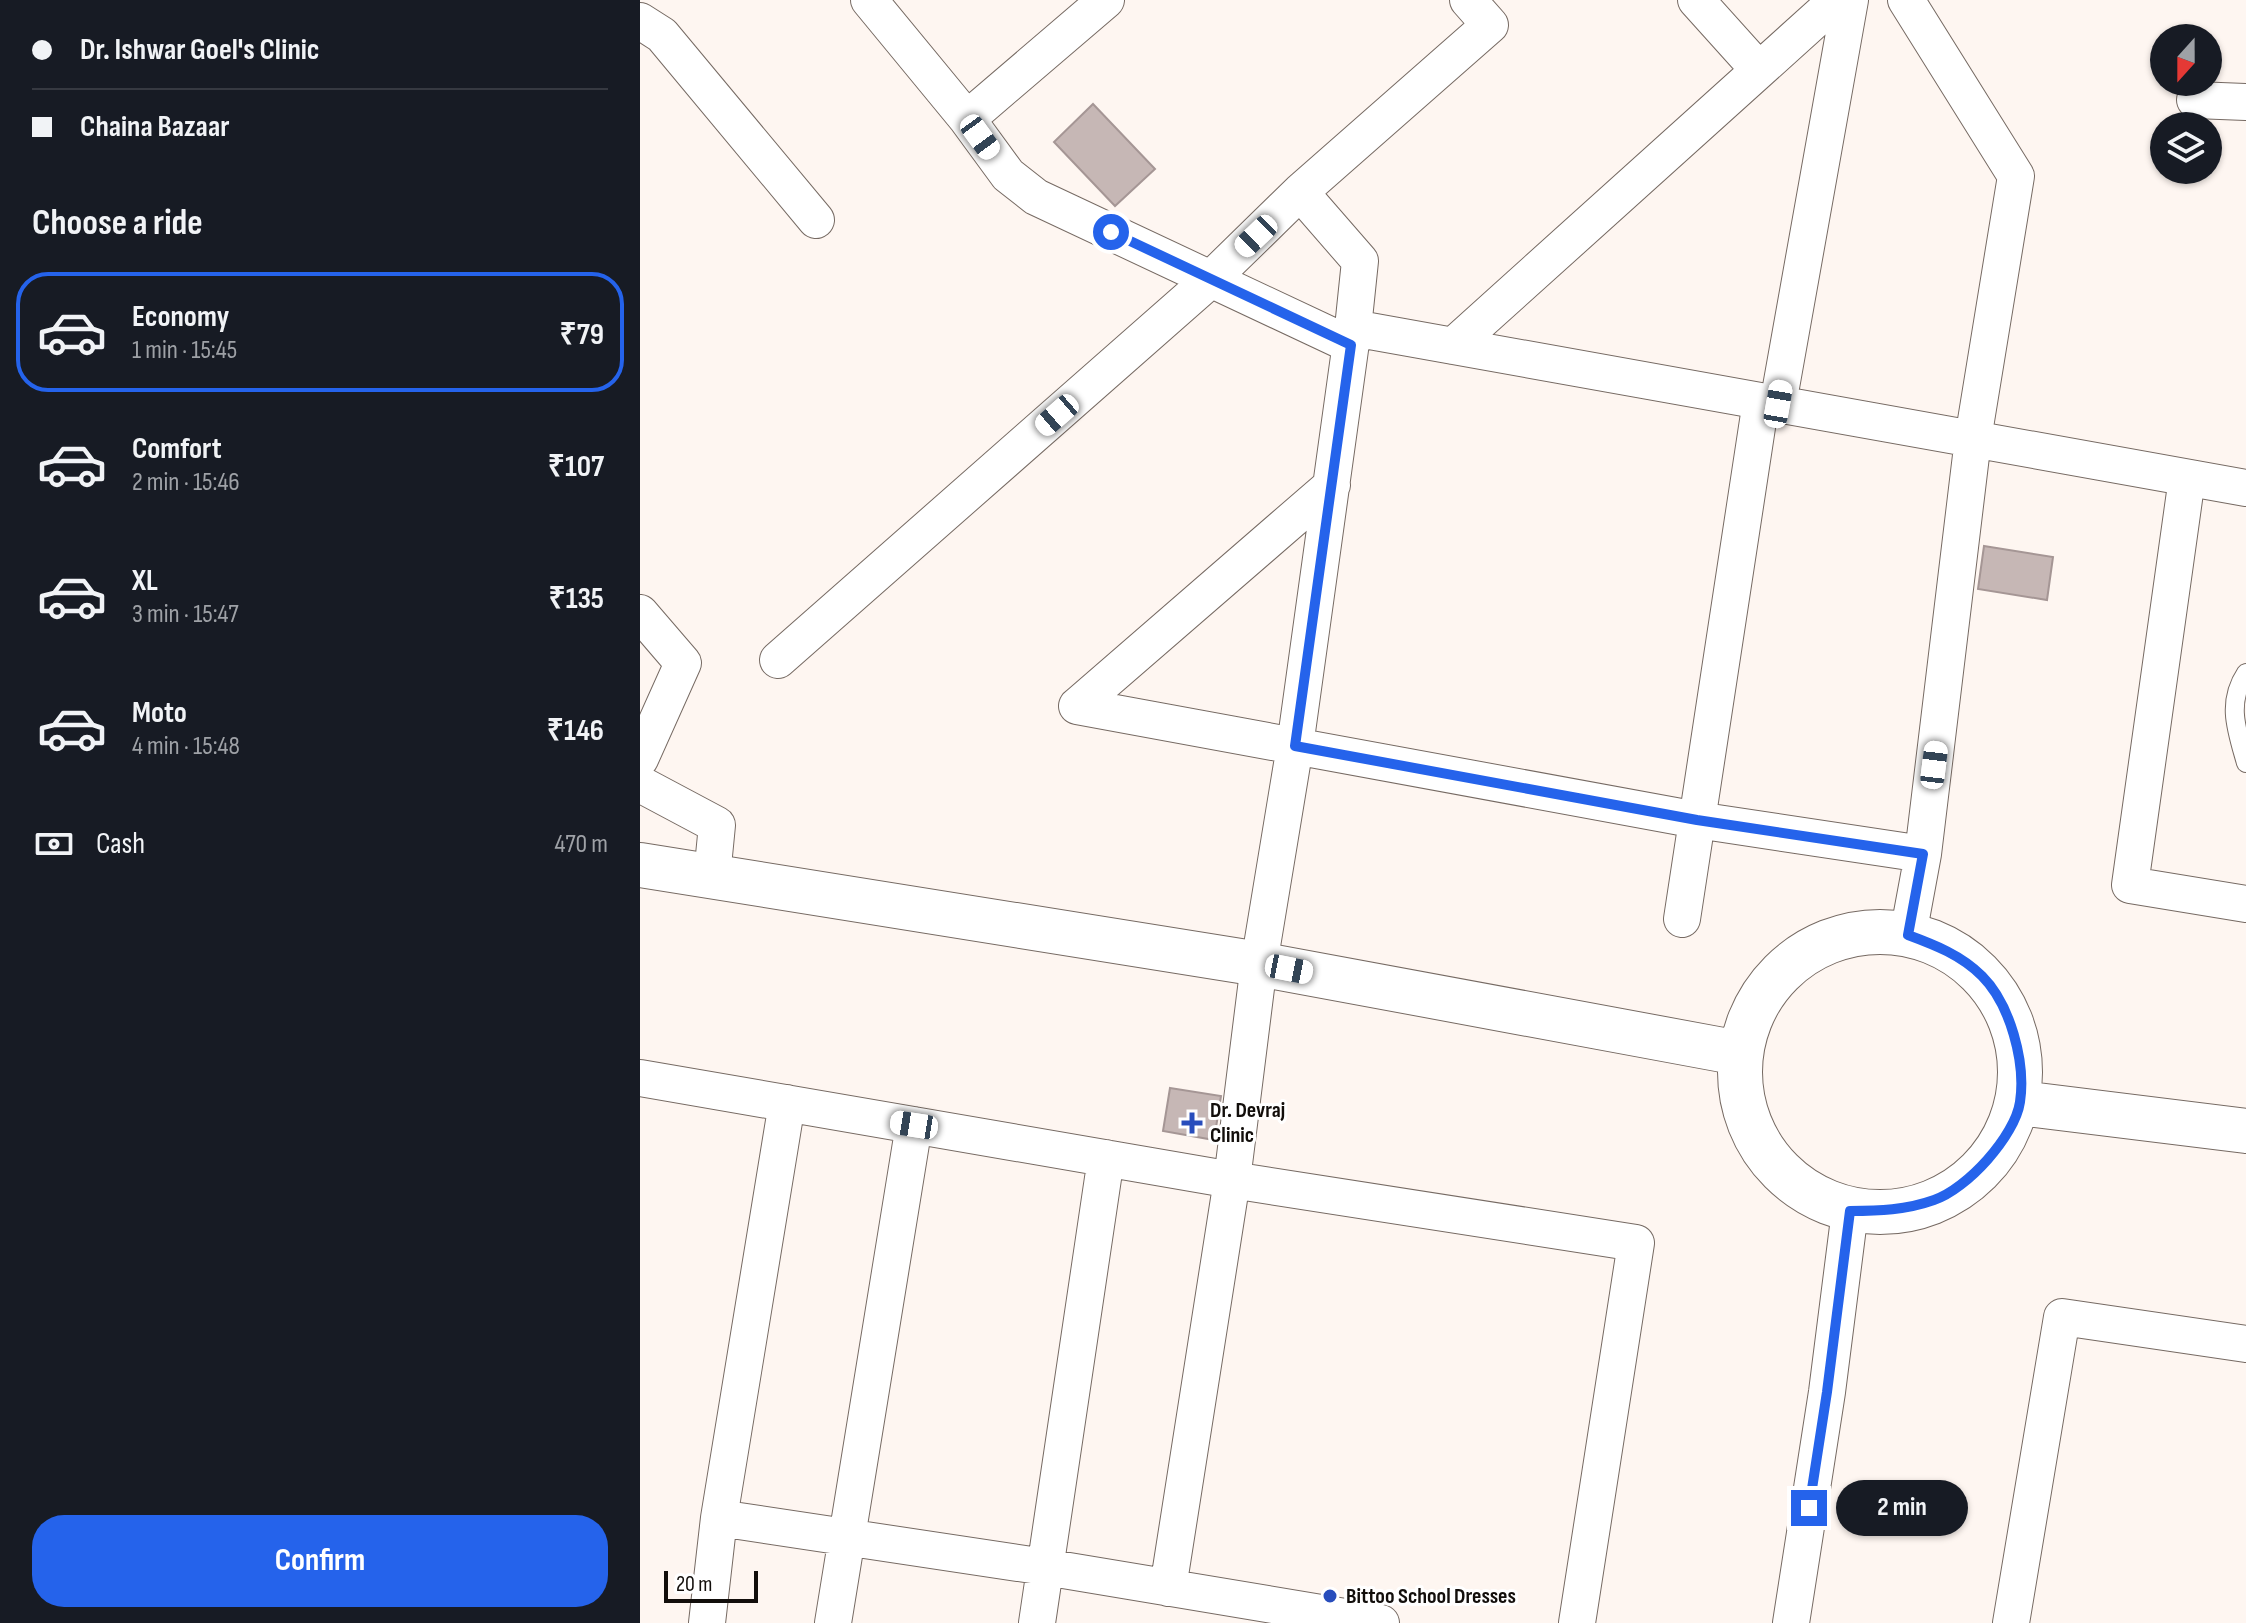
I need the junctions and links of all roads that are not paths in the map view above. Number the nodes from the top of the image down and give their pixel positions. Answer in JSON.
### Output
{"nodes":[{"id":1,"x":869,"y":0,"type":"edge"},
{"id":2,"x":1106,"y":0,"type":"edge"},
{"id":3,"x":1468,"y":0,"type":"edge"},
{"id":4,"x":1696,"y":0,"type":"edge"},
{"id":5,"x":1837,"y":0,"type":"edge"},
{"id":6,"x":1850,"y":0,"type":"edge"},
{"id":7,"x":1906,"y":0,"type":"edge"},
{"id":8,"x":640,"y":21,"type":"edge"},
{"id":9,"x":1759,"y":70,"type":"junction"},
{"id":10,"x":2195,"y":100,"type":"dead end"},
{"id":11,"x":2246,"y":102,"type":"edge"},
{"id":12,"x":967,"y":119,"type":"junction"},
{"id":13,"x":1300,"y":192,"type":"junction"},
{"id":14,"x":816,"y":220,"type":"dead end"},
{"id":15,"x":1211,"y":279,"type":"junction"},
{"id":16,"x":1352,"y":336,"type":"junction"},
{"id":17,"x":1453,"y":346,"type":"junction"},
{"id":18,"x":1770,"y":403,"type":"junction"},
{"id":19,"x":1973,"y":439,"type":"junction"},
{"id":20,"x":2187,"y":478,"type":"junction"},
{"id":21,"x":1332,"y":485,"type":"junction"},
{"id":22,"x":2246,"y":488,"type":"edge"},
{"id":23,"x":640,"y":613,"type":"edge"},
{"id":24,"x":778,"y":660,"type":"dead end"},
{"id":25,"x":2246,"y":673,"type":"edge"},
{"id":26,"x":1295,"y":746,"type":"junction"},
{"id":27,"x":640,"y":759,"type":"edge"},
{"id":28,"x":2246,"y":763,"type":"edge"},
{"id":29,"x":640,"y":784,"type":"edge"},
{"id":30,"x":1697,"y":820,"type":"junction"},
{"id":31,"x":1923,"y":854,"type":"junction"},
{"id":32,"x":640,"y":865,"type":"edge"},
{"id":33,"x":712,"y":876,"type":"junction"},
{"id":34,"x":2246,"y":904,"type":"edge"},
{"id":35,"x":1682,"y":919,"type":"dead end"},
{"id":36,"x":1908,"y":935,"type":"junction"},
{"id":37,"x":1259,"y":964,"type":"junction"},
{"id":38,"x":1739,"y":1053,"type":"junction"},
{"id":39,"x":640,"y":1078,"type":"edge"},
{"id":40,"x":787,"y":1103,"type":"junction"},
{"id":41,"x":2020,"y":1103,"type":"junction"},
{"id":42,"x":914,"y":1125,"type":"junction"},
{"id":43,"x":2246,"y":1131,"type":"edge"},
{"id":44,"x":1106,"y":1158,"type":"junction"},
{"id":45,"x":1232,"y":1180,"type":"junction"},
{"id":46,"x":1850,"y":1211,"type":"junction"},
{"id":47,"x":2246,"y":1344,"type":"edge"},
{"id":48,"x":719,"y":1518,"type":"junction"},
{"id":49,"x":846,"y":1537,"type":"junction"},
{"id":50,"x":1045,"y":1567,"type":"junction"},
{"id":51,"x":1168,"y":1588,"type":"junction"},
{"id":52,"x":707,"y":1623,"type":"edge"},
{"id":53,"x":833,"y":1623,"type":"edge"},
{"id":54,"x":1037,"y":1623,"type":"edge"},
{"id":55,"x":1381,"y":1623,"type":"edge"},
{"id":56,"x":1577,"y":1623,"type":"edge"},
{"id":57,"x":1791,"y":1623,"type":"edge"},
{"id":58,"x":2011,"y":1623,"type":"edge"}],
"edges":[{"from":1,"to":12,"type":"street"},
{"from":2,"to":12,"type":"street"},
{"from":3,"to":13,"type":"street"},
{"from":4,"to":9,"type":"street"},
{"from":5,"to":9,"type":"street"},
{"from":6,"to":18,"type":"street"},
{"from":7,"to":19,"type":"street"},
{"from":8,"to":14,"type":"street"},
{"from":9,"to":17,"type":"street"},
{"from":10,"to":11,"type":"street"},
{"from":12,"to":15,"type":"street"},
{"from":13,"to":15,"type":"street"},
{"from":13,"to":16,"type":"street"},
{"from":15,"to":16,"type":"street"},
{"from":15,"to":24,"type":"street"},
{"from":16,"to":17,"type":"street"},
{"from":16,"to":21,"type":"street"},
{"from":17,"to":18,"type":"street"},
{"from":18,"to":19,"type":"street"},
{"from":18,"to":30,"type":"street"},
{"from":19,"to":20,"type":"street"},
{"from":19,"to":31,"type":"street"},
{"from":20,"to":22,"type":"street"},
{"from":20,"to":34,"type":"street"},
{"from":21,"to":26,"type":"street"},
{"from":21,"to":26,"type":"street"},
{"from":23,"to":27,"type":"street"},
{"from":25,"to":28,"type":"lane"},
{"from":26,"to":30,"type":"street"},
{"from":26,"to":37,"type":"street"},
{"from":29,"to":33,"type":"street"},
{"from":30,"to":31,"type":"street"},
{"from":30,"to":35,"type":"street"},
{"from":31,"to":36,"type":"street"},
{"from":32,"to":33,"type":"street"},
{"from":33,"to":37,"type":"street"},
{"from":36,"to":38,"type":"street"},
{"from":36,"to":41,"type":"street"},
{"from":37,"to":38,"type":"street"},
{"from":37,"to":45,"type":"street"},
{"from":38,"to":46,"type":"street"},
{"from":39,"to":40,"type":"street"},
{"from":40,"to":42,"type":"street"},
{"from":40,"to":48,"type":"street"},
{"from":41,"to":43,"type":"street"},
{"from":41,"to":46,"type":"street"},
{"from":42,"to":44,"type":"street"},
{"from":42,"to":49,"type":"street"},
{"from":44,"to":45,"type":"street"},
{"from":44,"to":50,"type":"street"},
{"from":45,"to":51,"type":"street"},
{"from":45,"to":56,"type":"street"},
{"from":46,"to":57,"type":"street"},
{"from":47,"to":58,"type":"street"},
{"from":48,"to":49,"type":"street"},
{"from":48,"to":52,"type":"street"},
{"from":49,"to":50,"type":"street"},
{"from":49,"to":53,"type":"street"},
{"from":50,"to":51,"type":"street"},
{"from":50,"to":54,"type":"street"},
{"from":51,"to":55,"type":"street"}]}
